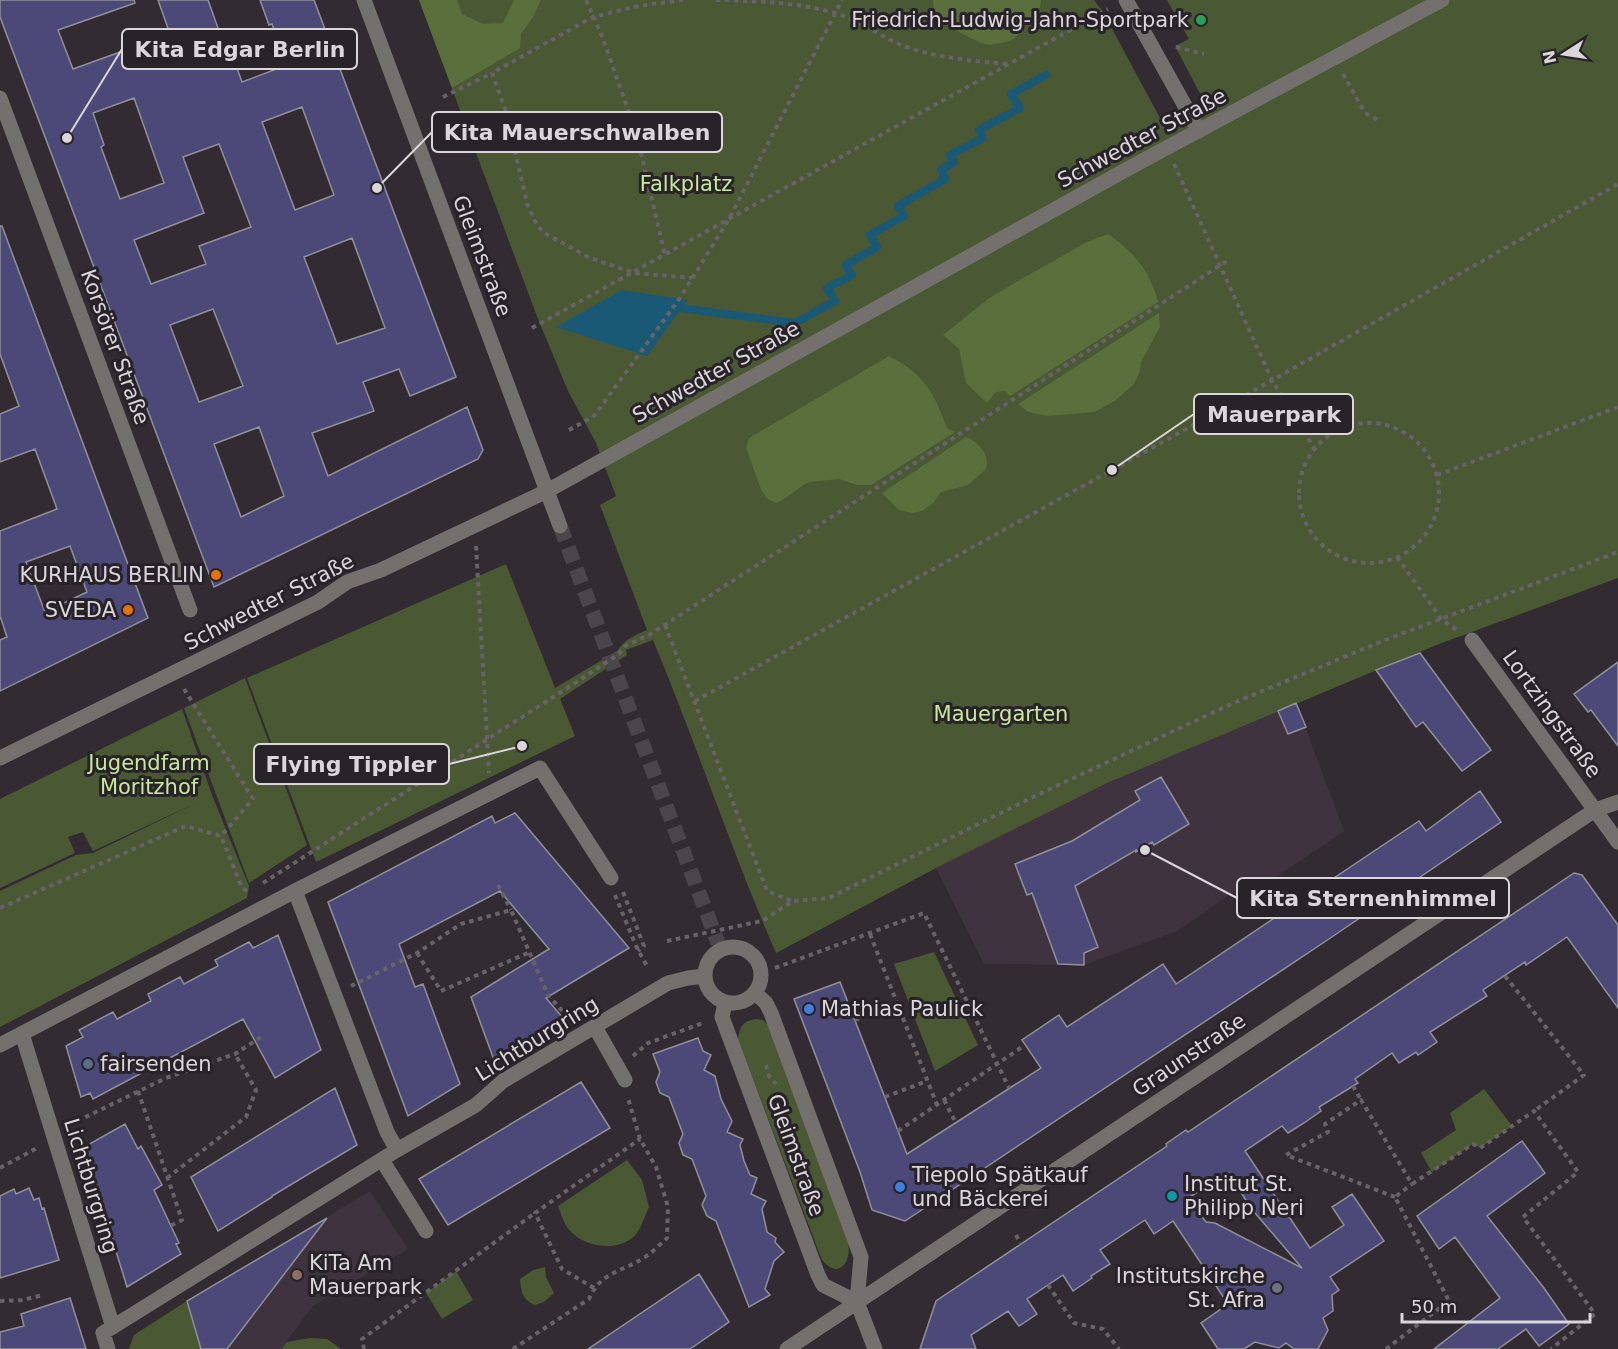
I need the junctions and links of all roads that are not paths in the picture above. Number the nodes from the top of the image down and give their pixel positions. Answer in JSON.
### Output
{"nodes":[{"id":1,"x":364,"y":0,"type":"edge"},
{"id":2,"x":1126,"y":0,"type":"edge"},
{"id":3,"x":1442,"y":0,"type":"edge"},
{"id":4,"x":0,"y":98,"type":"edge"},
{"id":5,"x":1199,"y":131,"type":"junction"},
{"id":6,"x":547,"y":491,"type":"junction"},
{"id":7,"x":560,"y":526,"type":"tunnel mouth"},
{"id":8,"x":190,"y":610,"type":"dead end"},
{"id":9,"x":1472,"y":640,"type":"road end"},
{"id":10,"x":0,"y":758,"type":"edge"},
{"id":11,"x":1618,"y":802,"type":"edge"},
{"id":12,"x":1595,"y":810,"type":"junction"},
{"id":13,"x":1618,"y":842,"type":"edge"},
{"id":14,"x":611,"y":878,"type":"road end"},
{"id":15,"x":295,"y":891,"type":"junction"},
{"id":16,"x":705,"y":976,"type":"junction"},
{"id":17,"x":756,"y":993,"type":"junction"},
{"id":18,"x":725,"y":1003,"type":"junction"},
{"id":19,"x":595,"y":1027,"type":"junction"},
{"id":20,"x":22,"y":1034,"type":"junction"},
{"id":21,"x":0,"y":1045,"type":"edge"},
{"id":22,"x":625,"y":1080,"type":"road end"},
{"id":23,"x":397,"y":1150,"type":"junction"},
{"id":24,"x":382,"y":1160,"type":"junction"},
{"id":25,"x":426,"y":1231,"type":"dead end"},
{"id":26,"x":857,"y":1302,"type":"junction"},
{"id":27,"x":113,"y":1327,"type":"junction"},
{"id":28,"x":108,"y":1349,"type":"edge"},
{"id":29,"x":787,"y":1349,"type":"edge"},
{"id":30,"x":875,"y":1349,"type":"edge"}],
"edges":[{"from":1,"to":6,"type":"street","name":"Gleimstraße"},
{"from":2,"to":5,"type":"street"},
{"from":3,"to":5,"type":"street","name":"Schwedter Straße"},
{"from":4,"to":8,"type":"street","name":"Korsörer Straße"},
{"from":5,"to":6,"type":"street","name":"Schwedter Straße"},
{"from":6,"to":7,"type":"street","name":"Gleimstraße"},
{"from":6,"to":10,"type":"street","name":"Schwedter Straße"},
{"from":9,"to":12,"type":"street","name":"Lortzingstraße"},
{"from":11,"to":12,"type":"street","name":"Graunstraße"},
{"from":12,"to":13,"type":"street","name":"Lortzingstraße"},
{"from":12,"to":26,"type":"street","name":"Graunstraße"},
{"from":14,"to":15,"type":"street"},
{"from":15,"to":20,"type":"street"},
{"from":15,"to":23,"type":"street"},
{"from":16,"to":17,"type":"street"},
{"from":16,"to":18,"type":"street"},
{"from":16,"to":19,"type":"street","name":"Lichtburgring"},
{"from":17,"to":18,"type":"street"},
{"from":17,"to":26,"type":"street","name":"Gleimstraße"},
{"from":18,"to":26,"type":"street","name":"Gleimstraße"},
{"from":19,"to":22,"type":"street"},
{"from":19,"to":23,"type":"street","name":"Lichtburgring"},
{"from":20,"to":21,"type":"street"},
{"from":20,"to":27,"type":"street","name":"Lichtburgring"},
{"from":23,"to":24,"type":"street","name":"Lichtburgring"},
{"from":24,"to":25,"type":"street"},
{"from":24,"to":27,"type":"street","name":"Lichtburgring"},
{"from":26,"to":29,"type":"street","name":"Graunstraße"},
{"from":26,"to":30,"type":"street","name":"Gleimstraße"},
{"from":27,"to":28,"type":"street"}]}
